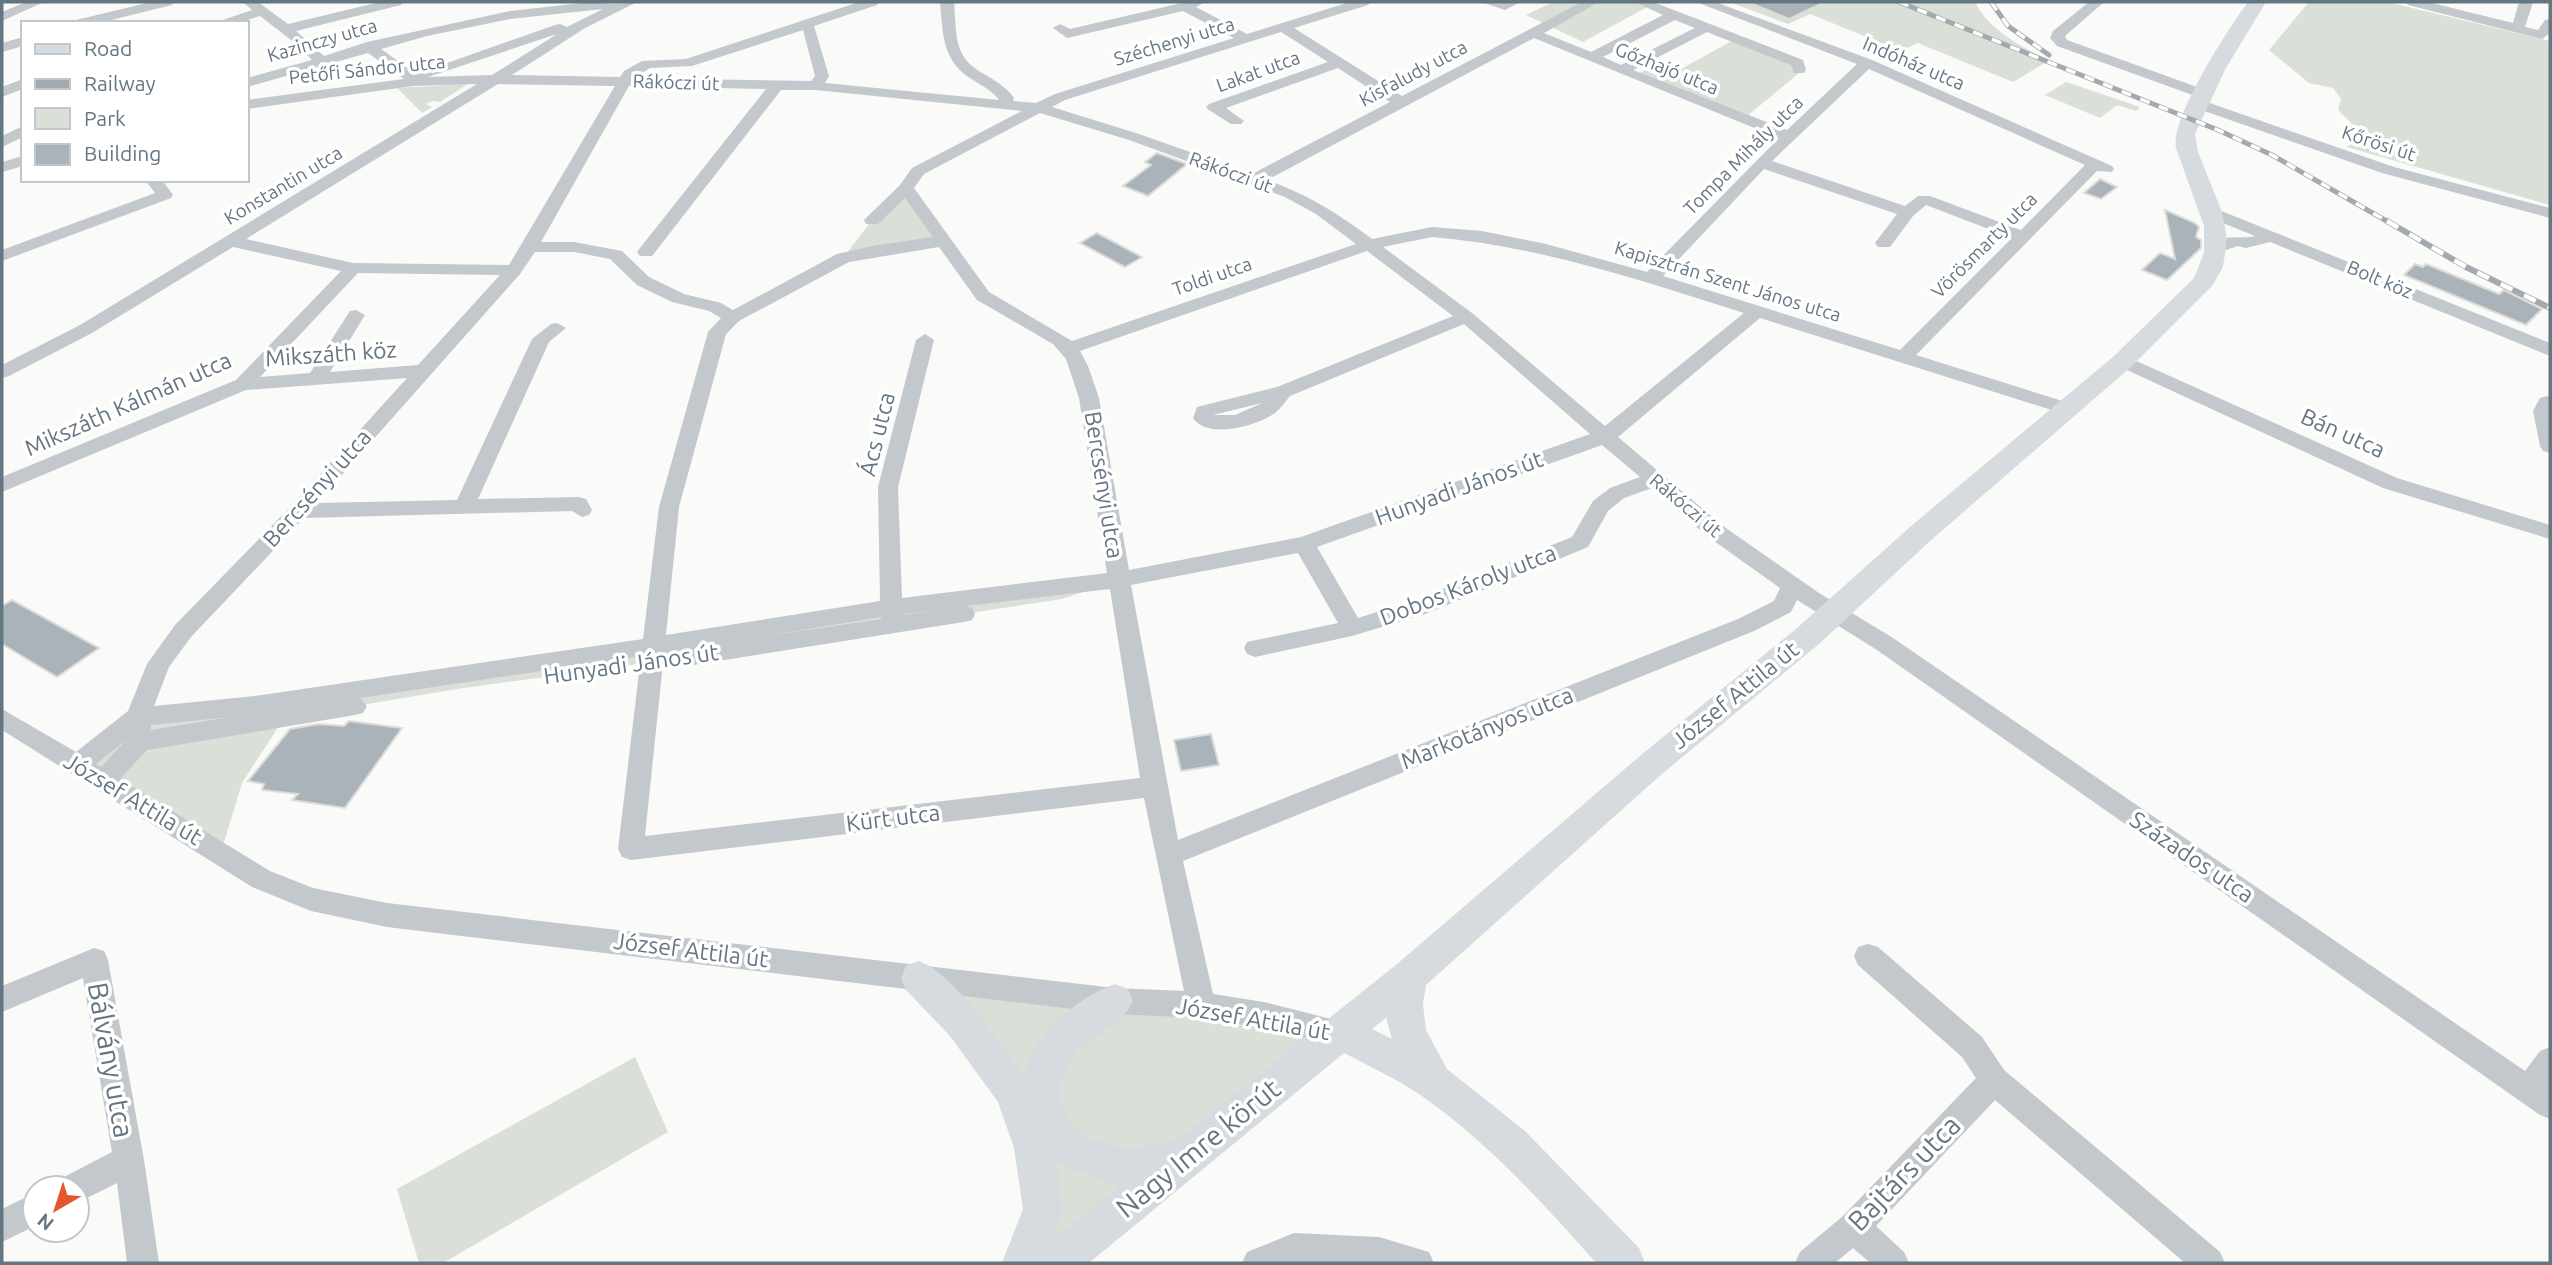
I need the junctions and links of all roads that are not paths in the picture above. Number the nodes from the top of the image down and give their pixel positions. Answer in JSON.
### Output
{"nodes":[{"id":1,"x":37,"y":2,"type":"edge"},
{"id":2,"x":167,"y":2,"type":"edge"},
{"id":3,"x":396,"y":2,"type":"edge"},
{"id":4,"x":630,"y":2,"type":"edge"},
{"id":5,"x":872,"y":2,"type":"edge"},
{"id":6,"x":947,"y":2,"type":"edge"},
{"id":7,"x":1363,"y":2,"type":"edge"},
{"id":8,"x":1488,"y":2,"type":"edge"},
{"id":9,"x":1514,"y":2,"type":"edge"},
{"id":10,"x":1592,"y":2,"type":"edge"},
{"id":11,"x":1642,"y":2,"type":"edge"},
{"id":12,"x":1703,"y":2,"type":"edge"},
{"id":13,"x":2097,"y":2,"type":"edge"},
{"id":14,"x":2257,"y":2,"type":"edge"},
{"id":15,"x":2413,"y":2,"type":"edge"},
{"id":16,"x":2526,"y":2,"type":"edge"},
{"id":17,"x":598,"y":3,"type":"edge"},
{"id":18,"x":1191,"y":5,"type":"edge"},
{"id":19,"x":2451,"y":6,"type":"edge"},
{"id":20,"x":255,"y":7,"type":"edge"},
{"id":21,"x":616,"y":7,"type":"junction"},
{"id":22,"x":1675,"y":14,"type":"junction"},
{"id":23,"x":2,"y":17,"type":"edge"},
{"id":24,"x":89,"y":21,"type":"edge"},
{"id":25,"x":225,"y":21,"type":"edge"},
{"id":26,"x":804,"y":23,"type":"junction"},
{"id":27,"x":580,"y":25,"type":"junction"},
{"id":28,"x":1283,"y":27,"type":"junction"},
{"id":29,"x":1707,"y":27,"type":"junction"},
{"id":30,"x":1060,"y":28,"type":"dead end"},
{"id":31,"x":2518,"y":28,"type":"junction"},
{"id":32,"x":286,"y":29,"type":"junction"},
{"id":33,"x":2546,"y":29,"type":"edge"},
{"id":34,"x":1533,"y":33,"type":"junction"},
{"id":35,"x":1247,"y":38,"type":"junction"},
{"id":36,"x":21,"y":42,"type":"edge"},
{"id":37,"x":367,"y":46,"type":"junction"},
{"id":38,"x":2,"y":48,"type":"edge"},
{"id":39,"x":1591,"y":58,"type":"junction"},
{"id":40,"x":320,"y":60,"type":"junction"},
{"id":41,"x":1339,"y":63,"type":"junction"},
{"id":42,"x":1867,"y":63,"type":"junction"},
{"id":43,"x":1799,"y":69,"type":"dead end"},
{"id":44,"x":1622,"y":70,"type":"junction"},
{"id":45,"x":493,"y":79,"type":"junction"},
{"id":46,"x":624,"y":81,"type":"junction"},
{"id":47,"x":415,"y":82,"type":"junction"},
{"id":48,"x":248,"y":83,"type":"edge"},
{"id":49,"x":21,"y":84,"type":"edge"},
{"id":50,"x":777,"y":85,"type":"junction"},
{"id":51,"x":815,"y":86,"type":"junction"},
{"id":52,"x":2,"y":93,"type":"edge"},
{"id":53,"x":2201,"y":99,"type":"junction"},
{"id":54,"x":1402,"y":103,"type":"junction"},
{"id":55,"x":1005,"y":104,"type":"junction"},
{"id":56,"x":248,"y":106,"type":"edge"},
{"id":57,"x":1038,"y":107,"type":"junction"},
{"id":58,"x":1236,"y":121,"type":"dead end"},
{"id":59,"x":21,"y":132,"type":"edge"},
{"id":60,"x":1788,"y":136,"type":"junction"},
{"id":61,"x":2,"y":142,"type":"edge"},
{"id":62,"x":21,"y":162,"type":"edge"},
{"id":63,"x":1760,"y":163,"type":"junction"},
{"id":64,"x":2101,"y":166,"type":"joint"},
{"id":65,"x":2,"y":167,"type":"edge"},
{"id":66,"x":1254,"y":180,"type":"junction"},
{"id":67,"x":155,"y":182,"type":"edge"},
{"id":68,"x":906,"y":188,"type":"junction"},
{"id":69,"x":2209,"y":211,"type":"junction"},
{"id":70,"x":1907,"y":212,"type":"junction"},
{"id":71,"x":2550,"y":213,"type":"edge"},
{"id":72,"x":872,"y":220,"type":"dead end"},
{"id":73,"x":2022,"y":236,"type":"junction"},
{"id":74,"x":2274,"y":236,"type":"junction"},
{"id":75,"x":230,"y":241,"type":"junction"},
{"id":76,"x":943,"y":241,"type":"junction"},
{"id":77,"x":1884,"y":243,"type":"dead end"},
{"id":78,"x":1369,"y":245,"type":"junction"},
{"id":79,"x":530,"y":247,"type":"junction"},
{"id":80,"x":2217,"y":248,"type":"junction"},
{"id":81,"x":646,"y":253,"type":"dead end"},
{"id":82,"x":2,"y":256,"type":"edge"},
{"id":83,"x":353,"y":268,"type":"junction"},
{"id":84,"x":514,"y":270,"type":"junction"},
{"id":85,"x":1651,"y":278,"type":"junction"},
{"id":86,"x":1758,"y":312,"type":"junction"},
{"id":87,"x":356,"y":315,"type":"dead end"},
{"id":88,"x":733,"y":317,"type":"junction"},
{"id":89,"x":1466,"y":317,"type":"junction"},
{"id":90,"x":557,"y":328,"type":"dead end"},
{"id":91,"x":926,"y":340,"type":"dead end"},
{"id":92,"x":1070,"y":348,"type":"junction"},
{"id":93,"x":2550,"y":350,"type":"edge"},
{"id":94,"x":1903,"y":357,"type":"junction"},
{"id":95,"x":2123,"y":361,"type":"junction"},
{"id":96,"x":2,"y":372,"type":"edge"},
{"id":97,"x":422,"y":372,"type":"junction"},
{"id":98,"x":316,"y":379,"type":"junction"},
{"id":99,"x":243,"y":384,"type":"junction"},
{"id":100,"x":1283,"y":392,"type":"dead end"},
{"id":101,"x":2549,"y":403,"type":"edge"},
{"id":102,"x":2068,"y":408,"type":"junction"},
{"id":103,"x":1606,"y":436,"type":"junction"},
{"id":104,"x":2550,"y":446,"type":"edge"},
{"id":105,"x":1655,"y":479,"type":"junction"},
{"id":106,"x":2,"y":485,"type":"edge"},
{"id":107,"x":464,"y":507,"type":"junction"},
{"id":108,"x":582,"y":510,"type":"dead end"},
{"id":109,"x":298,"y":511,"type":"junction"},
{"id":110,"x":2550,"y":532,"type":"edge"},
{"id":111,"x":1304,"y":544,"type":"junction"},
{"id":112,"x":1119,"y":580,"type":"junction"},
{"id":113,"x":1793,"y":585,"type":"junction"},
{"id":114,"x":1833,"y":611,"type":"junction"},
{"id":115,"x":892,"y":616,"type":"junction"},
{"id":116,"x":1352,"y":628,"type":"junction"},
{"id":117,"x":1255,"y":648,"type":"dead end"},
{"id":118,"x":652,"y":654,"type":"junction"},
{"id":119,"x":2,"y":718,"type":"edge"},
{"id":120,"x":139,"y":729,"type":"junction"},
{"id":121,"x":76,"y":765,"type":"junction"},
{"id":122,"x":103,"y":781,"type":"junction"},
{"id":123,"x":1154,"y":787,"type":"junction"},
{"id":124,"x":1168,"y":856,"type":"junction"},
{"id":125,"x":1868,"y":957,"type":"dead end"},
{"id":126,"x":1410,"y":976,"type":"junction"},
{"id":127,"x":919,"y":978,"type":"junction"},
{"id":128,"x":2,"y":999,"type":"edge"},
{"id":129,"x":1115,"y":1002,"type":"junction"},
{"id":130,"x":1201,"y":1005,"type":"junction"},
{"id":131,"x":1341,"y":1033,"type":"junction"},
{"id":132,"x":2550,"y":1061,"type":"edge"},
{"id":133,"x":1994,"y":1080,"type":"junction"},
{"id":134,"x":1434,"y":1082,"type":"junction"},
{"id":135,"x":2540,"y":1098,"type":"edge"},
{"id":136,"x":1183,"y":1158,"type":"junction"},
{"id":137,"x":129,"y":1160,"type":"junction"},
{"id":138,"x":91,"y":1180,"type":"edge"},
{"id":139,"x":21,"y":1216,"type":"edge"},
{"id":140,"x":2,"y":1226,"type":"edge"},
{"id":141,"x":1854,"y":1227,"type":"junction"},
{"id":142,"x":144,"y":1263,"type":"edge"},
{"id":143,"x":1023,"y":1263,"type":"edge"},
{"id":144,"x":1057,"y":1263,"type":"edge"},
{"id":145,"x":1258,"y":1263,"type":"edge"},
{"id":146,"x":1418,"y":1263,"type":"edge"},
{"id":147,"x":1624,"y":1263,"type":"edge"},
{"id":148,"x":1811,"y":1263,"type":"edge"},
{"id":149,"x":1893,"y":1263,"type":"edge"},
{"id":150,"x":2209,"y":1263,"type":"edge"}],
"edges":[{"from":1,"to":23,"type":"street"},
{"from":2,"to":24,"type":"street"},
{"from":3,"to":32,"type":"street"},
{"from":4,"to":21,"type":"street","name":"Konstantin utca"},
{"from":5,"to":26,"type":"street"},
{"from":6,"to":55,"type":"street"},
{"from":7,"to":28,"type":"street","name":"Széchenyi utca"},
{"from":8,"to":9,"type":"street"},
{"from":10,"to":34,"type":"street","name":"Kisfaludy utca"},
{"from":11,"to":22,"type":"street"},
{"from":12,"to":42,"type":"street","name":"Indóház utca"},
{"from":13,"to":53,"type":"street","name":"Kőrösi út"},
{"from":14,"to":53,"type":"main road"},
{"from":15,"to":19,"type":"street"},
{"from":16,"to":31,"type":"street"},
{"from":17,"to":21,"type":"street","name":"Kazinczy utca"},
{"from":17,"to":37,"type":"street","name":"Kazinczy utca"},
{"from":18,"to":30,"type":"street"},
{"from":18,"to":35,"type":"street"},
{"from":19,"to":31,"type":"street"},
{"from":20,"to":25,"type":"street"},
{"from":20,"to":32,"type":"street"},
{"from":21,"to":27,"type":"street","name":"Konstantin utca"},
{"from":22,"to":29,"type":"street"},
{"from":22,"to":39,"type":"street"},
{"from":26,"to":46,"type":"street"},
{"from":26,"to":51,"type":"street"},
{"from":27,"to":45,"type":"street","name":"Konstantin utca"},
{"from":27,"to":47,"type":"street","name":"Konstantin utca"},
{"from":28,"to":35,"type":"street","name":"Széchenyi utca"},
{"from":28,"to":41,"type":"street"},
{"from":29,"to":43,"type":"street"},
{"from":29,"to":44,"type":"street"},
{"from":31,"to":33,"type":"street"},
{"from":32,"to":40,"type":"street"},
{"from":34,"to":39,"type":"street","name":"Gőzhajó utca"},
{"from":34,"to":54,"type":"street","name":"Kisfaludy utca"},
{"from":35,"to":57,"type":"street","name":"Széchenyi utca"},
{"from":36,"to":38,"type":"street"},
{"from":37,"to":40,"type":"street","name":"Kazinczy utca"},
{"from":37,"to":47,"type":"street"},
{"from":39,"to":44,"type":"street","name":"Gőzhajó utca"},
{"from":40,"to":48,"type":"street","name":"Kazinczy utca"},
{"from":41,"to":54,"type":"street"},
{"from":41,"to":58,"type":"street","name":"Lakat utca"},
{"from":42,"to":60,"type":"street","name":"Tompa Mihály utca"},
{"from":42,"to":64,"type":"street","name":"Indóház utca"},
{"from":44,"to":60,"type":"street","name":"Gőzhajó utca"},
{"from":45,"to":46,"type":"street","name":"Rákóczi út"},
{"from":45,"to":47,"type":"street","name":"Petőfi Sándor utca"},
{"from":45,"to":75,"type":"street","name":"Konstantin utca"},
{"from":46,"to":50,"type":"street","name":"Rákóczi út"},
{"from":46,"to":79,"type":"street","name":"Bercsényi utca"},
{"from":47,"to":56,"type":"street","name":"Petőfi Sándor utca"},
{"from":49,"to":52,"type":"street"},
{"from":50,"to":51,"type":"street","name":"Rákóczi út"},
{"from":50,"to":81,"type":"street"},
{"from":51,"to":55,"type":"street","name":"Rákóczi út"},
{"from":53,"to":69,"type":"main road"},
{"from":53,"to":71,"type":"street","name":"Kőrösi út"},
{"from":54,"to":66,"type":"street","name":"Kisfaludy utca"},
{"from":55,"to":57,"type":"street","name":"Rákóczi út"},
{"from":57,"to":66,"type":"street","name":"Rákóczi út"},
{"from":57,"to":68,"type":"street"},
{"from":59,"to":61,"type":"street"},
{"from":60,"to":63,"type":"street","name":"Tompa Mihály utca"},
{"from":62,"to":65,"type":"street"},
{"from":63,"to":70,"type":"street"},
{"from":63,"to":85,"type":"street","name":"Tompa Mihály utca"},
{"from":64,"to":73,"type":"street","name":"Vörösmarty utca"},
{"from":66,"to":78,"type":"street","name":"Rákóczi út"},
{"from":67,"to":82,"type":"street"},
{"from":68,"to":72,"type":"street"},
{"from":68,"to":76,"type":"street","name":"Bercsényi utca"},
{"from":69,"to":74,"type":"street","name":"Bolt köz"},
{"from":69,"to":80,"type":"main road"},
{"from":70,"to":73,"type":"street"},
{"from":70,"to":77,"type":"street"},
{"from":73,"to":94,"type":"street","name":"Vörösmarty utca"},
{"from":74,"to":80,"type":"street"},
{"from":74,"to":93,"type":"street","name":"Bolt köz"},
{"from":75,"to":83,"type":"street"},
{"from":75,"to":96,"type":"street","name":"Konstantin utca"},
{"from":76,"to":88,"type":"street"},
{"from":76,"to":92,"type":"street","name":"Bercsényi utca"},
{"from":78,"to":85,"type":"street","name":"Kapisztrán Szent János utca"},
{"from":78,"to":89,"type":"street","name":"Rákóczi út"},
{"from":78,"to":92,"type":"street","name":"Toldi utca"},
{"from":79,"to":84,"type":"street","name":"Bercsényi utca"},
{"from":79,"to":88,"type":"street"},
{"from":80,"to":95,"type":"main road","name":"József Attila út"},
{"from":83,"to":84,"type":"street"},
{"from":83,"to":99,"type":"street","name":"Mikszáth Kálmán utca"},
{"from":84,"to":97,"type":"street","name":"Bercsényi utca"},
{"from":85,"to":86,"type":"street","name":"Kapisztrán Szent János utca"},
{"from":86,"to":94,"type":"street","name":"Kapisztrán Szent János utca"},
{"from":86,"to":103,"type":"street","name":"Hunyadi János út"},
{"from":87,"to":98,"type":"street"},
{"from":88,"to":118,"type":"street"},
{"from":89,"to":100,"type":"street"},
{"from":89,"to":103,"type":"street","name":"Rákóczi út"},
{"from":90,"to":107,"type":"street"},
{"from":91,"to":115,"type":"street","name":"Ács utca"},
{"from":92,"to":112,"type":"street","name":"Bercsényi utca"},
{"from":94,"to":102,"type":"street","name":"Kapisztrán Szent János utca"},
{"from":95,"to":102,"type":"main road","name":"József Attila út"},
{"from":95,"to":110,"type":"street","name":"Bán utca"},
{"from":97,"to":98,"type":"street","name":"Mikszáth köz"},
{"from":97,"to":109,"type":"street","name":"Bercsényi utca"},
{"from":98,"to":99,"type":"street","name":"Mikszáth köz"},
{"from":99,"to":106,"type":"street","name":"Mikszáth Kálmán utca"},
{"from":101,"to":104,"type":"street"},
{"from":102,"to":114,"type":"main road","name":"József Attila út"},
{"from":103,"to":105,"type":"street","name":"Rákóczi út"},
{"from":103,"to":111,"type":"street","name":"Hunyadi János út"},
{"from":105,"to":113,"type":"street","name":"Rákóczi út"},
{"from":105,"to":116,"type":"street","name":"Dobos Károly utca"},
{"from":107,"to":108,"type":"street"},
{"from":107,"to":109,"type":"street"},
{"from":109,"to":120,"type":"street","name":"Bercsényi utca"},
{"from":111,"to":112,"type":"street","name":"Hunyadi János út"},
{"from":111,"to":116,"type":"street"},
{"from":112,"to":115,"type":"street","name":"Hunyadi János út"},
{"from":112,"to":123,"type":"street","name":"Bercsényi utca"},
{"from":113,"to":114,"type":"street","name":"Rákóczi út"},
{"from":113,"to":124,"type":"street","name":"Markotányos utca"},
{"from":114,"to":126,"type":"main road","name":"József Attila út"},
{"from":114,"to":135,"type":"street","name":"Százados utca"},
{"from":115,"to":118,"type":"street","name":"Hunyadi János út"},
{"from":116,"to":117,"type":"street","name":"Dobos Károly utca"},
{"from":118,"to":120,"type":"street","name":"Hunyadi János út"},
{"from":118,"to":123,"type":"street","name":"Kürt utca"},
{"from":119,"to":121,"type":"street","name":"József Attila út"},
{"from":120,"to":121,"type":"street"},
{"from":120,"to":122,"type":"street","name":"Bercsényi utca"},
{"from":121,"to":122,"type":"street","name":"József Attila út"},
{"from":122,"to":127,"type":"street","name":"József Attila út"},
{"from":123,"to":124,"type":"street","name":"Bercsényi utca"},
{"from":124,"to":130,"type":"street","name":"Bercsényi utca"},
{"from":125,"to":133,"type":"street"},
{"from":126,"to":131,"type":"main road","name":"József Attila út"},
{"from":126,"to":134,"type":"main road"},
{"from":127,"to":129,"type":"street","name":"József Attila út"},
{"from":127,"to":143,"type":"main road"},
{"from":128,"to":137,"type":"street","name":"Bálvány utca"},
{"from":129,"to":130,"type":"street","name":"József Attila út"},
{"from":129,"to":136,"type":"main road"},
{"from":130,"to":131,"type":"street","name":"József Attila út"},
{"from":131,"to":134,"type":"main road"},
{"from":131,"to":136,"type":"main road","name":"Nagy Imre körút"},
{"from":132,"to":135,"type":"street"},
{"from":133,"to":141,"type":"street","name":"Bajtárs utca"},
{"from":133,"to":150,"type":"street"},
{"from":134,"to":147,"type":"main road"},
{"from":136,"to":144,"type":"main road","name":"Nagy Imre körút"},
{"from":137,"to":138,"type":"street","name":"Bálvány utca"},
{"from":137,"to":142,"type":"street","name":"Bálvány utca"},
{"from":139,"to":140,"type":"street"},
{"from":141,"to":148,"type":"street","name":"Bajtárs utca"},
{"from":141,"to":149,"type":"street"},
{"from":145,"to":146,"type":"street"}]}
